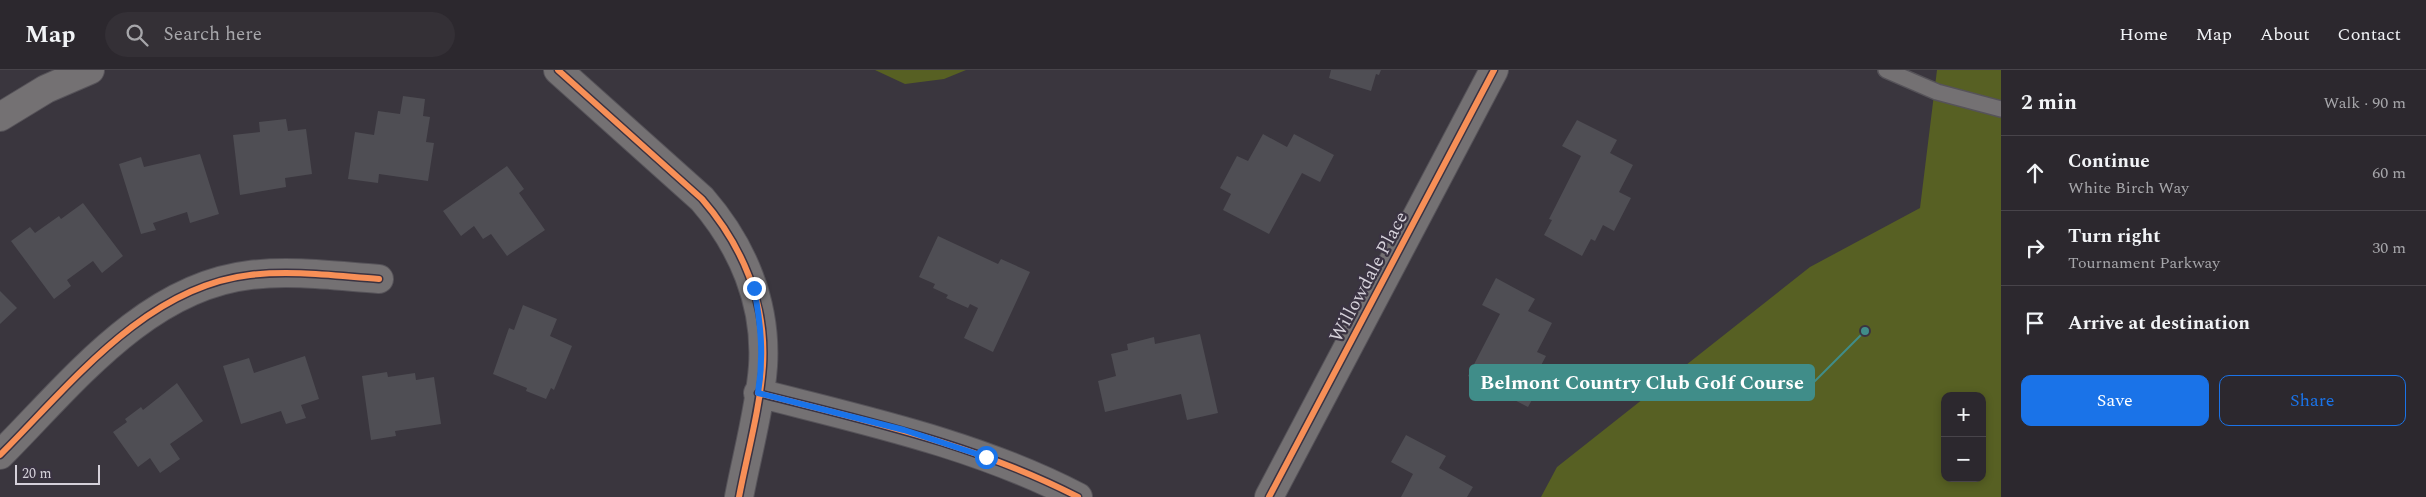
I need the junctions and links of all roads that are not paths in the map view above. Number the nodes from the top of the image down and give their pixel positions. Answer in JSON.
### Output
{"nodes":[{"id":1,"x":90,"y":70,"type":"edge"},
{"id":2,"x":558,"y":70,"type":"edge"},
{"id":3,"x":1494,"y":70,"type":"edge"},
{"id":4,"x":1886,"y":70,"type":"edge"},
{"id":5,"x":2001,"y":109,"type":"edge"},
{"id":6,"x":0,"y":117,"type":"edge"},
{"id":7,"x":379,"y":279,"type":"dead end"},
{"id":8,"x":758,"y":393,"type":"junction"},
{"id":9,"x":0,"y":455,"type":"edge"},
{"id":10,"x":739,"y":497,"type":"edge"},
{"id":11,"x":1078,"y":497,"type":"edge"},
{"id":12,"x":1269,"y":497,"type":"edge"}],
"edges":[{"from":1,"to":6,"type":"street"},
{"from":2,"to":8,"type":"street"},
{"from":3,"to":12,"type":"street","name":"Willowdale Place"},
{"from":4,"to":5,"type":"lane"},
{"from":7,"to":9,"type":"street"},
{"from":8,"to":10,"type":"street"},
{"from":8,"to":11,"type":"street"}]}
